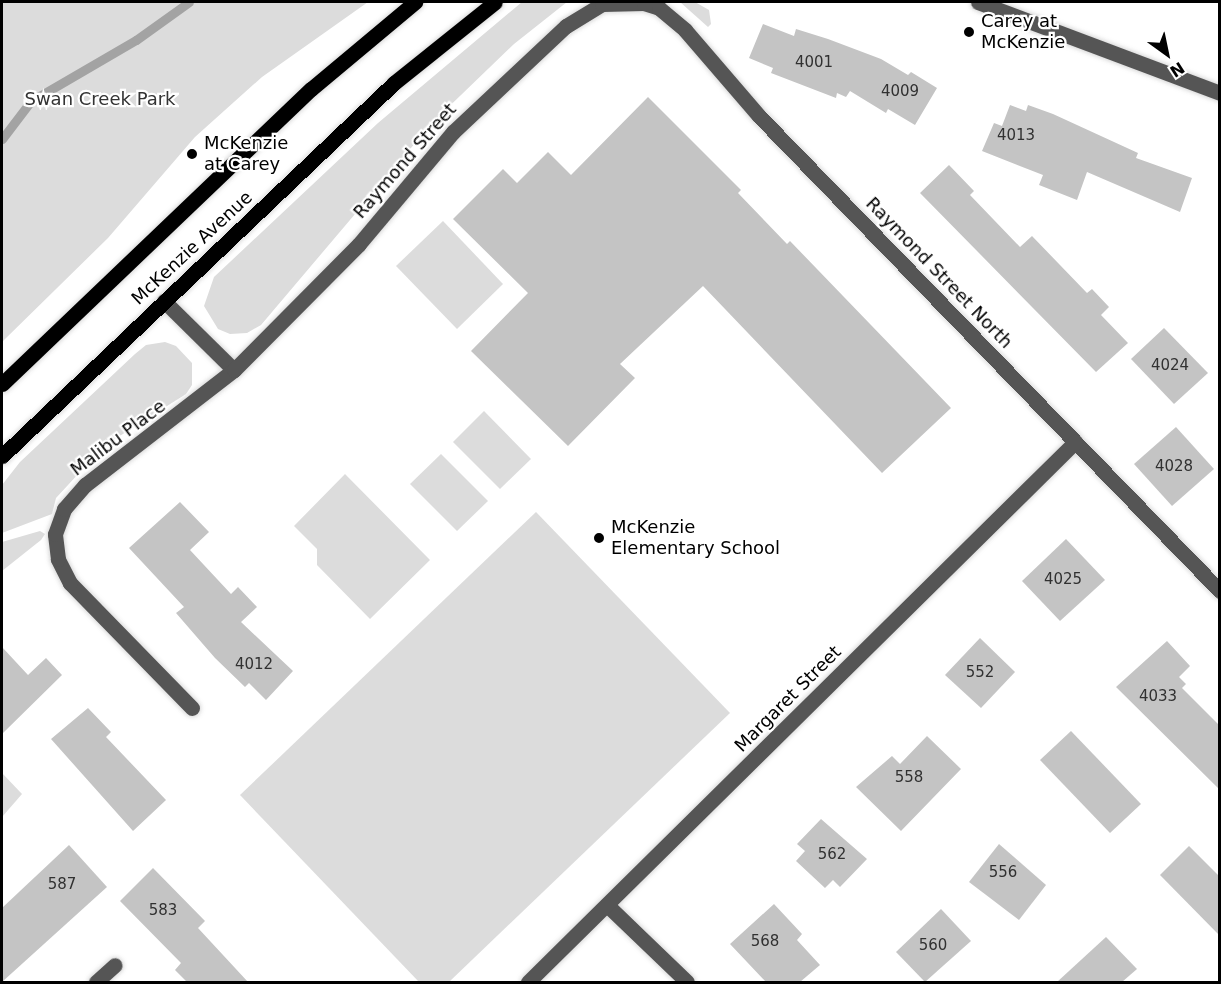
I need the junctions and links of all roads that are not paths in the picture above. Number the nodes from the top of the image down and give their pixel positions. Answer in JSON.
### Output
{"nodes":[{"id":1,"x":415,"y":2,"type":"edge"},
{"id":2,"x":495,"y":2,"type":"edge"},
{"id":3,"x":622,"y":2,"type":"edge"},
{"id":4,"x":978,"y":2,"type":"edge"},
{"id":5,"x":1220,"y":93,"type":"edge"},
{"id":6,"x":164,"y":301,"type":"junction"},
{"id":7,"x":234,"y":370,"type":"junction"},
{"id":8,"x":2,"y":384,"type":"edge"},
{"id":9,"x":1075,"y":442,"type":"junction"},
{"id":10,"x":2,"y":456,"type":"edge"},
{"id":11,"x":1220,"y":591,"type":"edge"},
{"id":12,"x":192,"y":708,"type":"dead end"},
{"id":13,"x":608,"y":906,"type":"junction"},
{"id":14,"x":115,"y":965,"type":"dead end"},
{"id":15,"x":96,"y":982,"type":"edge"},
{"id":16,"x":528,"y":982,"type":"edge"},
{"id":17,"x":687,"y":982,"type":"edge"}],
"edges":[{"from":1,"to":8,"type":"main road","name":"McKenzie Avenue"},
{"from":2,"to":6,"type":"main road","name":"McKenzie Avenue"},
{"from":3,"to":7,"type":"street","name":"Raymond Street"},
{"from":3,"to":9,"type":"street","name":"Raymond Street North"},
{"from":4,"to":5,"type":"street"},
{"from":6,"to":7,"type":"street"},
{"from":6,"to":10,"type":"main road","name":"McKenzie Avenue"},
{"from":7,"to":12,"type":"street","name":"Malibu Place"},
{"from":9,"to":11,"type":"street","name":"Raymond Street North"},
{"from":9,"to":13,"type":"street","name":"Margaret Street"},
{"from":13,"to":16,"type":"street","name":"Margaret Street"},
{"from":13,"to":17,"type":"street"},
{"from":14,"to":15,"type":"street"}]}
